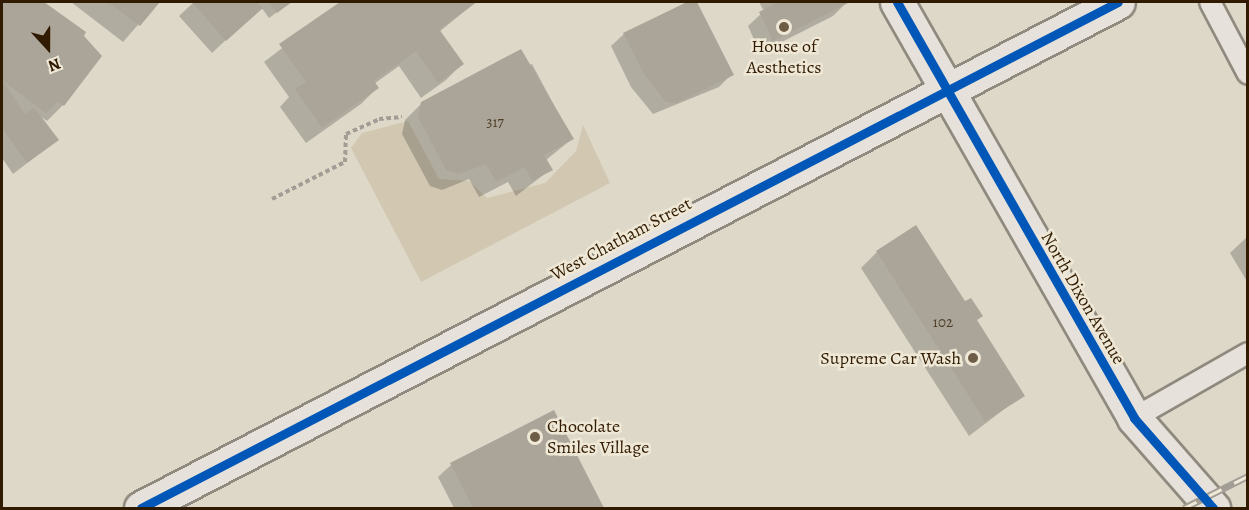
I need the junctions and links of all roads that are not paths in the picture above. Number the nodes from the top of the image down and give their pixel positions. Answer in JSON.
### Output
{"nodes":[{"id":1,"x":897,"y":2,"type":"edge"},
{"id":2,"x":1118,"y":2,"type":"edge"},
{"id":3,"x":1210,"y":2,"type":"edge"},
{"id":4,"x":1248,"y":74,"type":"edge"},
{"id":5,"x":945,"y":89,"type":"junction"},
{"id":6,"x":1248,"y":353,"type":"edge"},
{"id":7,"x":1134,"y":418,"type":"junction"},
{"id":8,"x":141,"y":508,"type":"edge"},
{"id":9,"x":1213,"y":508,"type":"edge"}],
"edges":[{"from":1,"to":5,"type":"main road","name":"North Dixon Avenue"},
{"from":2,"to":5,"type":"main road","name":"West Chatham Street"},
{"from":3,"to":4,"type":"lane"},
{"from":5,"to":7,"type":"main road","name":"North Dixon Avenue"},
{"from":5,"to":8,"type":"main road","name":"West Chatham Street"},
{"from":6,"to":7,"type":"lane"},
{"from":7,"to":9,"type":"main road","name":"North Dixon Avenue"}]}
